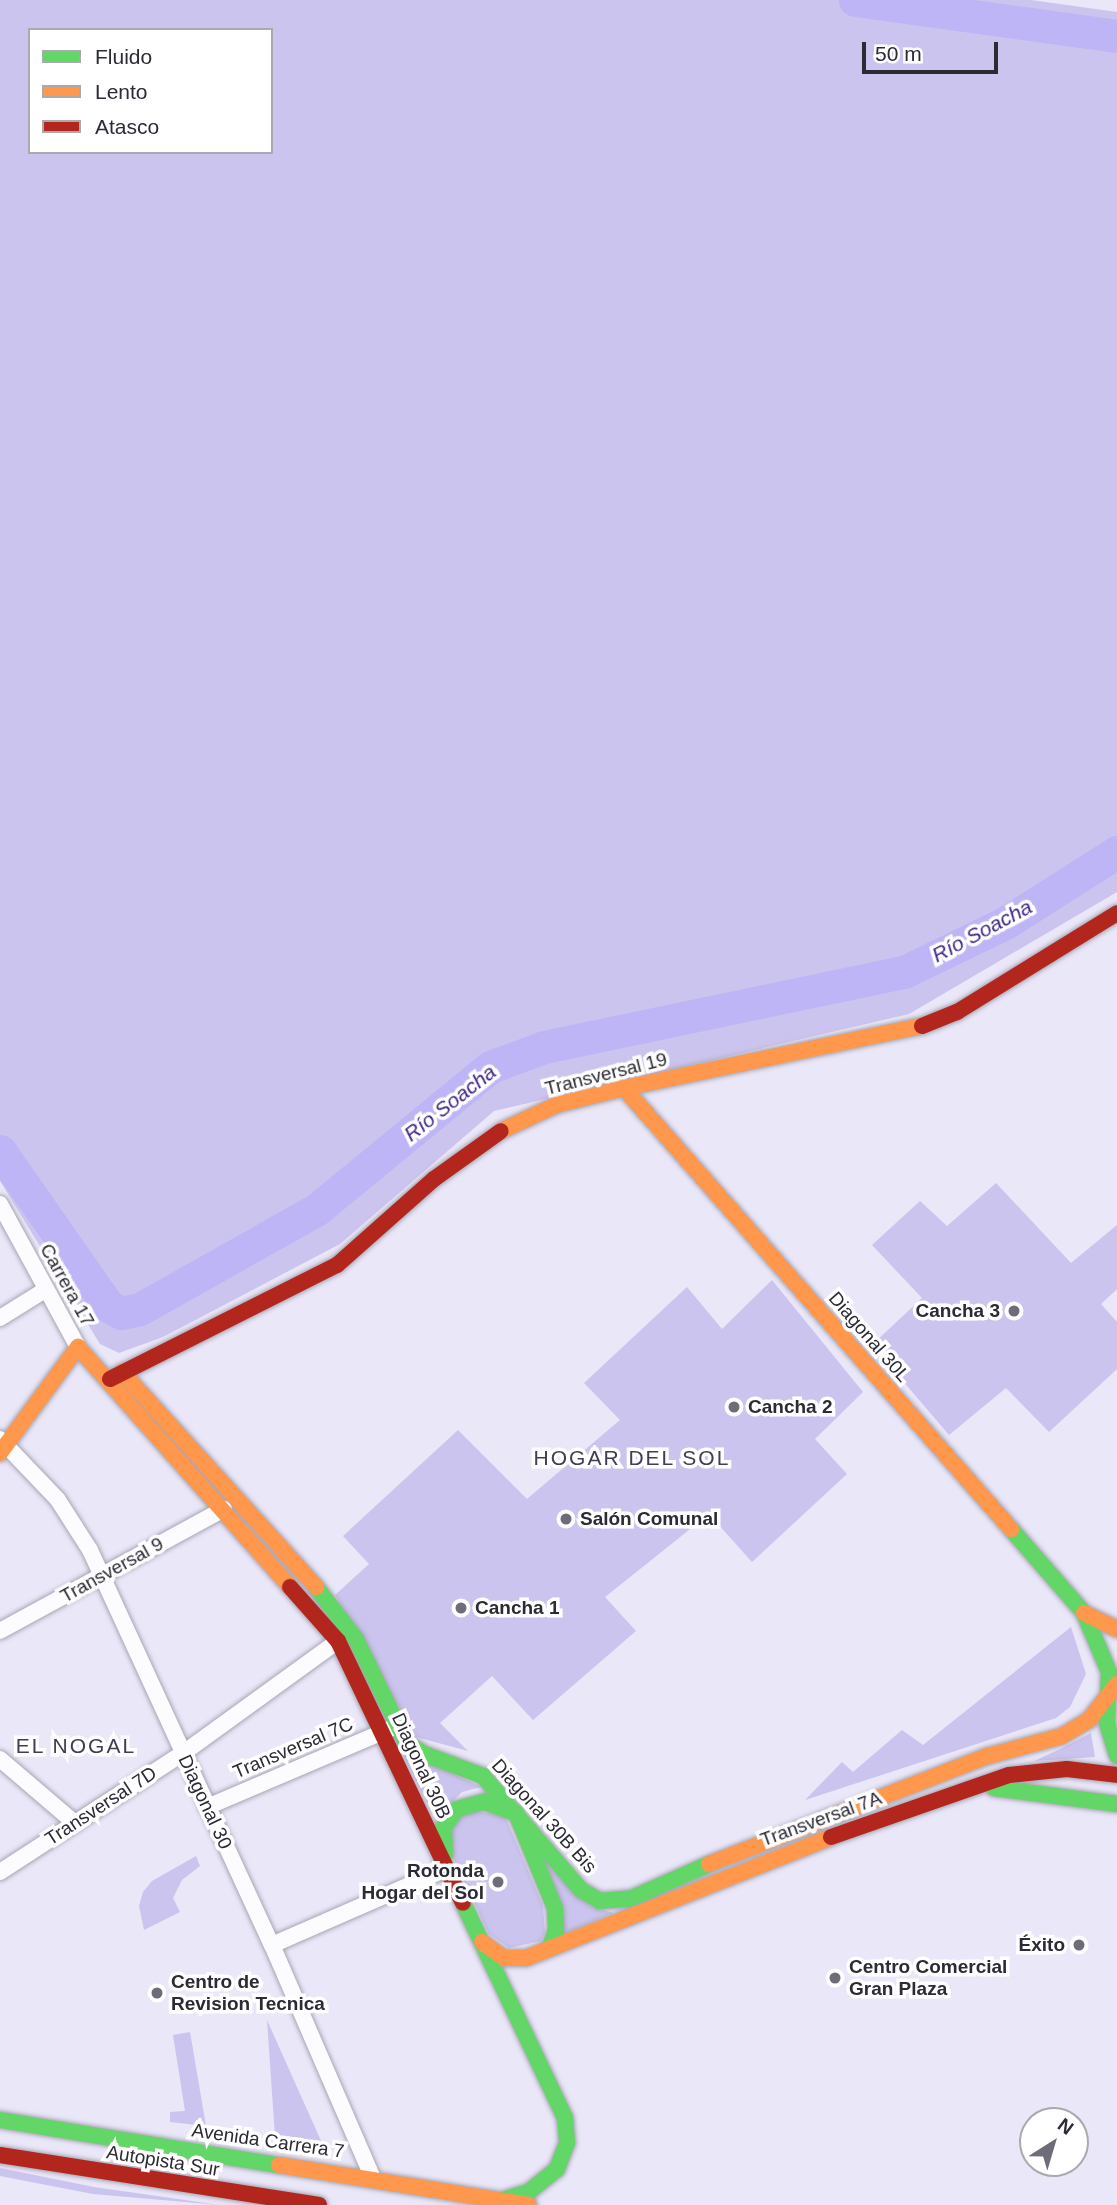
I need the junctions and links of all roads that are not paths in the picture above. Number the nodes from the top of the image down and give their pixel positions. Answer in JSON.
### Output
{"nodes":[{"id":1,"x":1117,"y":913,"type":"edge"},
{"id":2,"x":624,"y":1088,"type":"junction"},
{"id":3,"x":0,"y":1204,"type":"edge"},
{"id":4,"x":45,"y":1290,"type":"junction"},
{"id":5,"x":0,"y":1318,"type":"edge"},
{"id":6,"x":78,"y":1347,"type":"junction"},
{"id":7,"x":122,"y":1372,"type":"junction"},
{"id":8,"x":107,"y":1380,"type":"junction"},
{"id":9,"x":2,"y":1446,"type":"edge"},
{"id":10,"x":224,"y":1509,"type":"junction"},
{"id":11,"x":101,"y":1576,"type":"junction"},
{"id":12,"x":1084,"y":1613,"type":"junction"},
{"id":13,"x":1117,"y":1629,"type":"edge"},
{"id":14,"x":0,"y":1631,"type":"edge"},
{"id":15,"x":338,"y":1642,"type":"junction"},
{"id":16,"x":1113,"y":1691,"type":"edge"},
{"id":17,"x":389,"y":1730,"type":"junction"},
{"id":18,"x":182,"y":1754,"type":"junction"},
{"id":19,"x":1117,"y":1755,"type":"edge"},
{"id":20,"x":3,"y":1766,"type":"edge"},
{"id":21,"x":1117,"y":1775,"type":"edge"},
{"id":22,"x":966,"y":1789,"type":"junction"},
{"id":23,"x":1117,"y":1804,"type":"edge"},
{"id":24,"x":207,"y":1808,"type":"junction"},
{"id":25,"x":516,"y":1813,"type":"junction"},
{"id":26,"x":75,"y":1823,"type":"junction"},
{"id":27,"x":446,"y":1869,"type":"junction"},
{"id":28,"x":0,"y":1872,"type":"edge"},
{"id":29,"x":588,"y":1896,"type":"joint"},
{"id":30,"x":480,"y":1941,"type":"junction"},
{"id":31,"x":272,"y":1945,"type":"junction"},
{"id":32,"x":549,"y":1949,"type":"junction"},
{"id":33,"x":0,"y":2120,"type":"edge"},
{"id":34,"x":0,"y":2155,"type":"edge"},
{"id":35,"x":373,"y":2178,"type":"junction"},
{"id":36,"x":502,"y":2200,"type":"junction"},
{"id":37,"x":319,"y":2205,"type":"edge"},
{"id":38,"x":529,"y":2205,"type":"edge"}],
"edges":[{"from":1,"to":2,"type":"main road","name":"Transversal 19"},
{"from":2,"to":7,"type":"main road","name":"Transversal 19"},
{"from":2,"to":12,"type":"main road","name":"Diagonal 30L"},
{"from":3,"to":4,"type":"street","name":"Carrera 17"},
{"from":4,"to":5,"type":"street"},
{"from":4,"to":6,"type":"street","name":"Carrera 17"},
{"from":6,"to":8,"type":"main road","name":"Carrera 17"},
{"from":6,"to":9,"type":"main road"},
{"from":7,"to":8,"type":"main road","name":"Transversal 19"},
{"from":7,"to":17,"type":"main road","name":"Diagonal 30B"},
{"from":8,"to":10,"type":"main road","name":"Diagonal 30B"},
{"from":9,"to":11,"type":"street","name":"Diagonal 30"},
{"from":10,"to":11,"type":"street","name":"Transversal 9"},
{"from":10,"to":15,"type":"main road","name":"Diagonal 30B"},
{"from":11,"to":14,"type":"street","name":"Transversal 9"},
{"from":11,"to":18,"type":"street","name":"Diagonal 30"},
{"from":12,"to":13,"type":"main road"},
{"from":12,"to":16,"type":"main road"},
{"from":15,"to":17,"type":"main road","name":"Diagonal 30B"},
{"from":15,"to":18,"type":"street","name":"Transversal 7D"},
{"from":16,"to":19,"type":"main road"},
{"from":16,"to":29,"type":"main road","name":"Transversal 7A"},
{"from":17,"to":24,"type":"street","name":"Transversal 7C"},
{"from":17,"to":25,"type":"main road","name":"Diagonal 30B Bis"},
{"from":17,"to":27,"type":"main road","name":"Diagonal 30B"},
{"from":18,"to":24,"type":"street","name":"Diagonal 30"},
{"from":18,"to":26,"type":"street","name":"Transversal 7D"},
{"from":20,"to":26,"type":"street"},
{"from":21,"to":22,"type":"main road","name":"Transversal 7A"},
{"from":22,"to":23,"type":"main road"},
{"from":22,"to":32,"type":"main road","name":"Transversal 7A"},
{"from":24,"to":31,"type":"street","name":"Diagonal 30"},
{"from":25,"to":27,"type":"main road"},
{"from":25,"to":29,"type":"main road","name":"Diagonal 30B Bis"},
{"from":25,"to":32,"type":"main road"},
{"from":26,"to":28,"type":"street","name":"Transversal 7D"},
{"from":27,"to":30,"type":"main road","name":"Diagonal 30B"},
{"from":27,"to":31,"type":"street"},
{"from":30,"to":32,"type":"main road"},
{"from":30,"to":36,"type":"main road","name":"Diagonal 30B"},
{"from":31,"to":35,"type":"street","name":"Diagonal 30"},
{"from":33,"to":35,"type":"main road","name":"Avenida Carrera 7"},
{"from":34,"to":37,"type":"main road","name":"Autopista Sur"},
{"from":35,"to":36,"type":"main road","name":"Avenida Carrera 7"},
{"from":36,"to":38,"type":"main road","name":"Avenida Carrera 7"}]}
